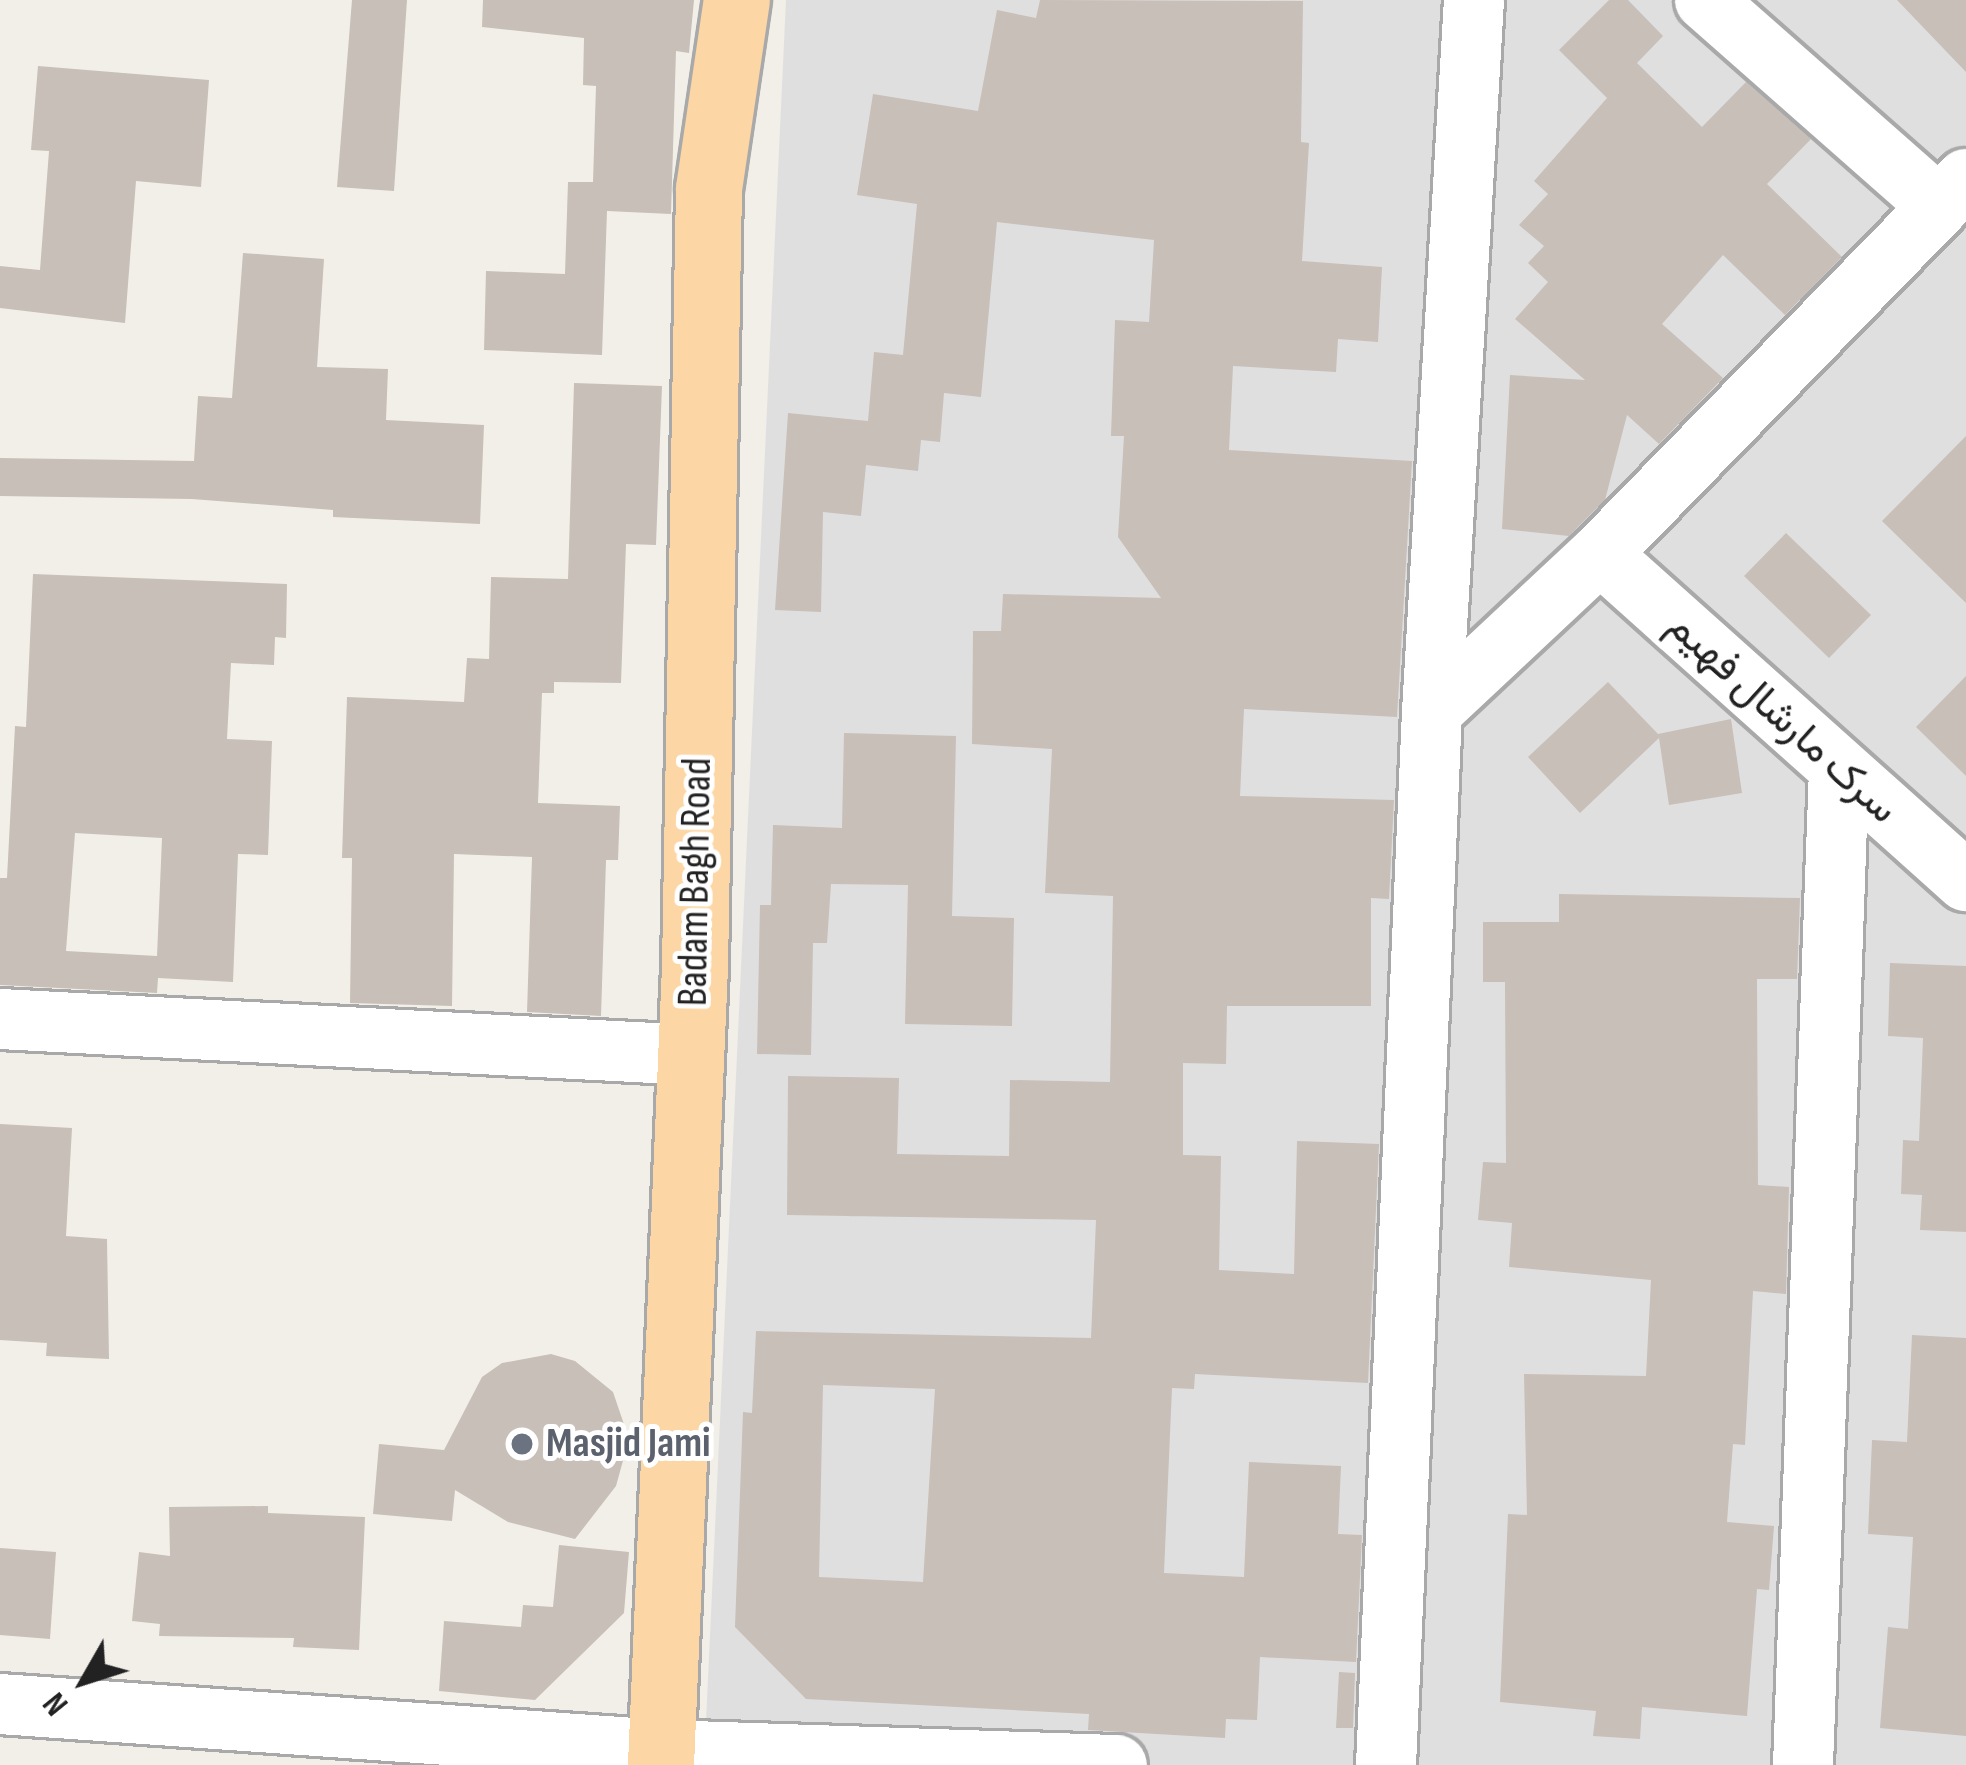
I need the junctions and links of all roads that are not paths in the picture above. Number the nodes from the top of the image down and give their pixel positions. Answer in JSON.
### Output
{"nodes":[{"id":1,"x":737,"y":0,"type":"edge"},
{"id":2,"x":1474,"y":0,"type":"edge"},
{"id":3,"x":1705,"y":0,"type":"edge"},
{"id":4,"x":1953,"y":192,"type":"edge"},
{"id":5,"x":1600,"y":554,"type":"junction"},
{"id":6,"x":1432,"y":711,"type":"junction"},
{"id":7,"x":1840,"y":771,"type":"junction"},
{"id":8,"x":1966,"y":881,"type":"edge"},
{"id":9,"x":0,"y":1019,"type":"edge"},
{"id":10,"x":691,"y":1054,"type":"junction"},
{"id":11,"x":0,"y":1704,"type":"edge"},
{"id":12,"x":661,"y":1757,"type":"edge"},
{"id":13,"x":1117,"y":1765,"type":"edge"},
{"id":14,"x":1386,"y":1765,"type":"edge"},
{"id":15,"x":1803,"y":1765,"type":"edge"}],
"edges":[{"from":1,"to":10,"type":"main road","name":"Badam Bagh Road"},
{"from":2,"to":6,"type":"street"},
{"from":3,"to":4,"type":"street"},
{"from":4,"to":5,"type":"street"},
{"from":5,"to":6,"type":"street"},
{"from":5,"to":7,"type":"street","name":"سرک مارشال فهیم"},
{"from":6,"to":14,"type":"street"},
{"from":7,"to":8,"type":"street","name":"سرک مارشال فهیم"},
{"from":7,"to":15,"type":"street"},
{"from":9,"to":10,"type":"street"},
{"from":10,"to":12,"type":"main road","name":"Badam Bagh Road"},
{"from":11,"to":12,"type":"street"},
{"from":12,"to":13,"type":"street"}]}
